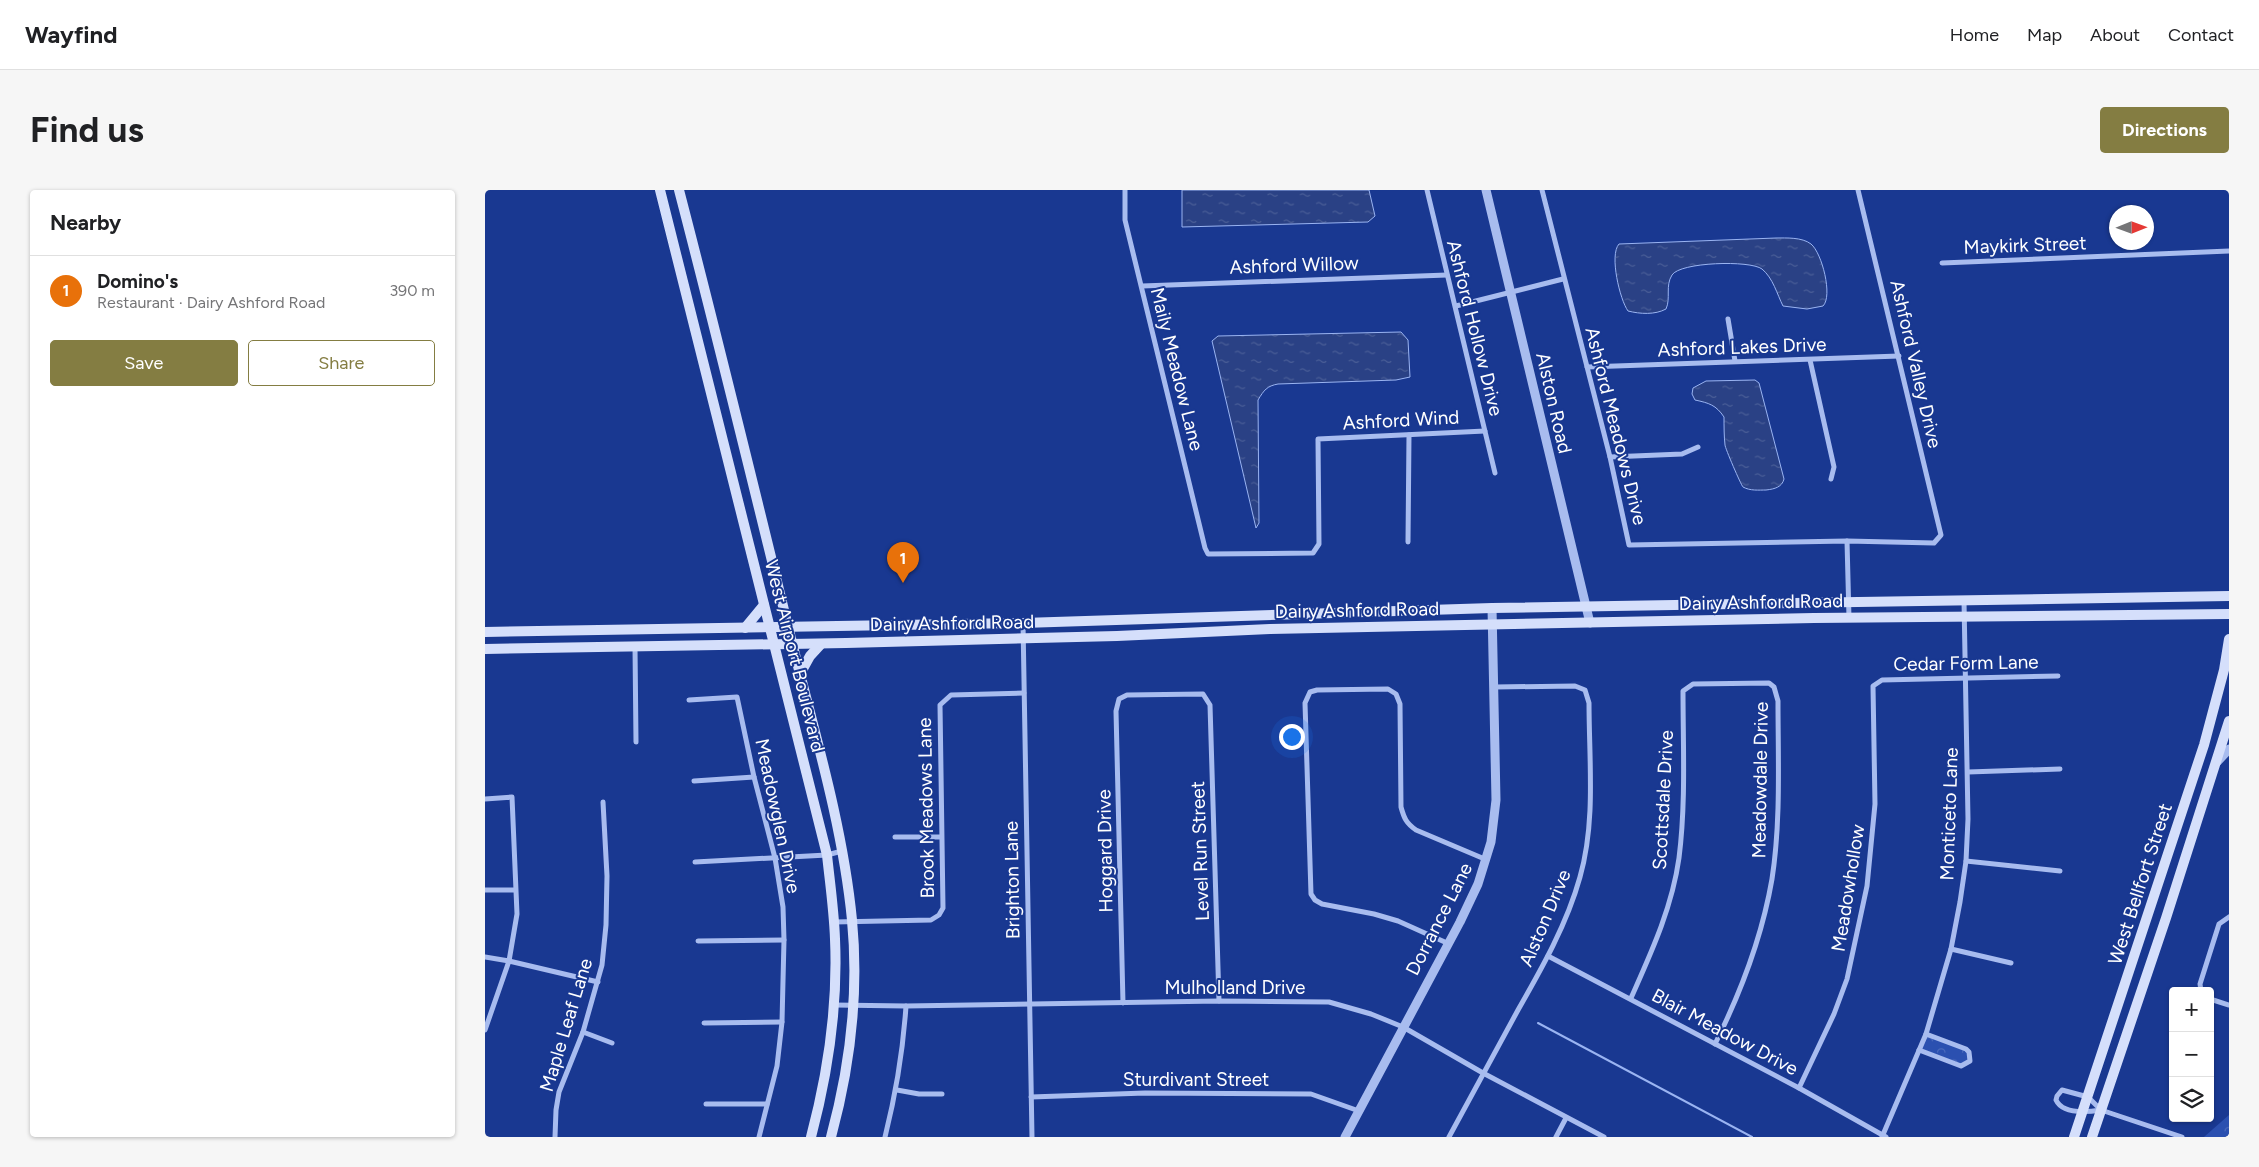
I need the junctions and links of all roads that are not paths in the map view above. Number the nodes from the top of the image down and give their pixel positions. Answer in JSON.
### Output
{"nodes":[{"id":1,"x":661,"y":190,"type":"edge"},
{"id":2,"x":679,"y":190,"type":"edge"},
{"id":3,"x":1125,"y":190,"type":"edge"},
{"id":4,"x":1427,"y":190,"type":"edge"},
{"id":5,"x":1486,"y":190,"type":"edge"},
{"id":6,"x":1542,"y":190,"type":"edge"},
{"id":7,"x":1858,"y":190,"type":"edge"},
{"id":8,"x":2229,"y":251,"type":"edge"},
{"id":9,"x":1942,"y":263,"type":"dead end"},
{"id":10,"x":1447,"y":274,"type":"junction"},
{"id":11,"x":1563,"y":279,"type":"junction"},
{"id":12,"x":1142,"y":286,"type":"junction"},
{"id":13,"x":1511,"y":292,"type":"junction"},
{"id":14,"x":1455,"y":306,"type":"junction"},
{"id":15,"x":1728,"y":319,"type":"dead end"},
{"id":16,"x":1899,"y":356,"type":"junction"},
{"id":17,"x":1810,"y":360,"type":"junction"},
{"id":18,"x":1735,"y":361,"type":"junction"},
{"id":19,"x":1587,"y":367,"type":"junction"},
{"id":20,"x":1485,"y":432,"type":"junction"},
{"id":21,"x":1409,"y":435,"type":"junction"},
{"id":22,"x":1698,"y":447,"type":"dead end"},
{"id":23,"x":1610,"y":457,"type":"junction"},
{"id":24,"x":1495,"y":474,"type":"dead end"},
{"id":25,"x":1831,"y":479,"type":"dead end"},
{"id":26,"x":1847,"y":541,"type":"junction"},
{"id":27,"x":1408,"y":542,"type":"dead end"},
{"id":28,"x":1317,"y":549,"type":"joint"},
{"id":29,"x":2229,"y":596,"type":"edge"},
{"id":30,"x":2100,"y":598,"type":"junction"},
{"id":31,"x":1964,"y":601,"type":"junction"},
{"id":32,"x":1848,"y":602,"type":"junction"},
{"id":33,"x":764,"y":605,"type":"junction"},
{"id":34,"x":1586,"y":607,"type":"junction"},
{"id":35,"x":1492,"y":608,"type":"junction"},
{"id":36,"x":1270,"y":614,"type":"junction"},
{"id":37,"x":2229,"y":614,"type":"edge"},
{"id":38,"x":2100,"y":615,"type":"junction"},
{"id":39,"x":1965,"y":617,"type":"junction"},
{"id":40,"x":1849,"y":618,"type":"junction"},
{"id":41,"x":1023,"y":622,"type":"junction"},
{"id":42,"x":1590,"y":623,"type":"junction"},
{"id":43,"x":1493,"y":625,"type":"junction"},
{"id":44,"x":770,"y":627,"type":"junction"},
{"id":45,"x":788,"y":627,"type":"junction"},
{"id":46,"x":745,"y":628,"type":"junction"},
{"id":47,"x":1270,"y":630,"type":"junction"},
{"id":48,"x":485,"y":632,"type":"edge"},
{"id":49,"x":1023,"y":639,"type":"junction"},
{"id":50,"x":2229,"y":639,"type":"edge"},
{"id":51,"x":774,"y":644,"type":"junction"},
{"id":52,"x":793,"y":644,"type":"junction"},
{"id":53,"x":821,"y":644,"type":"junction"},
{"id":54,"x":635,"y":647,"type":"junction"},
{"id":55,"x":485,"y":649,"type":"edge"},
{"id":56,"x":800,"y":674,"type":"junction"},
{"id":57,"x":2058,"y":676,"type":"dead end"},
{"id":58,"x":1965,"y":678,"type":"junction"},
{"id":59,"x":1875,"y":683,"type":"joint"},
{"id":60,"x":1495,"y":687,"type":"junction"},
{"id":61,"x":1774,"y":687,"type":"joint"},
{"id":62,"x":1024,"y":694,"type":"junction"},
{"id":63,"x":689,"y":700,"type":"dead end"},
{"id":64,"x":1209,"y":701,"type":"joint"},
{"id":65,"x":2229,"y":721,"type":"edge"},
{"id":66,"x":636,"y":742,"type":"dead end"},
{"id":67,"x":2229,"y":749,"type":"edge"},
{"id":68,"x":2217,"y":762,"type":"junction"},
{"id":69,"x":2060,"y":770,"type":"dead end"},
{"id":70,"x":1968,"y":772,"type":"junction"},
{"id":71,"x":754,"y":778,"type":"junction"},
{"id":72,"x":694,"y":781,"type":"dead end"},
{"id":73,"x":485,"y":799,"type":"edge"},
{"id":74,"x":603,"y":802,"type":"dead end"},
{"id":75,"x":2184,"y":808,"type":"junction"},
{"id":76,"x":2200,"y":812,"type":"junction"},
{"id":77,"x":895,"y":836,"type":"dead end"},
{"id":78,"x":941,"y":836,"type":"junction"},
{"id":79,"x":842,"y":851,"type":"junction"},
{"id":80,"x":827,"y":855,"type":"junction"},
{"id":81,"x":775,"y":858,"type":"junction"},
{"id":82,"x":1487,"y":860,"type":"junction"},
{"id":83,"x":1966,"y":861,"type":"junction"},
{"id":84,"x":695,"y":862,"type":"dead end"},
{"id":85,"x":2060,"y":870,"type":"dead end"},
{"id":86,"x":485,"y":890,"type":"edge"},
{"id":87,"x":515,"y":890,"type":"junction"},
{"id":88,"x":2229,"y":917,"type":"edge"},
{"id":89,"x":834,"y":922,"type":"junction"},
{"id":90,"x":852,"y":922,"type":"junction"},
{"id":91,"x":785,"y":940,"type":"junction"},
{"id":92,"x":698,"y":941,"type":"dead end"},
{"id":93,"x":1447,"y":943,"type":"junction"},
{"id":94,"x":2137,"y":949,"type":"junction"},
{"id":95,"x":1951,"y":950,"type":"junction"},
{"id":96,"x":2153,"y":953,"type":"junction"},
{"id":97,"x":1549,"y":956,"type":"junction"},
{"id":98,"x":485,"y":957,"type":"edge"},
{"id":99,"x":509,"y":961,"type":"junction"},
{"id":100,"x":2011,"y":963,"type":"dead end"},
{"id":101,"x":598,"y":982,"type":"junction"},
{"id":102,"x":2200,"y":987,"type":"edge"},
{"id":103,"x":1631,"y":998,"type":"junction"},
{"id":104,"x":2214,"y":1000,"type":"edge"},
{"id":105,"x":1219,"y":1001,"type":"junction"},
{"id":106,"x":1123,"y":1002,"type":"junction"},
{"id":107,"x":1028,"y":1004,"type":"junction"},
{"id":108,"x":834,"y":1005,"type":"junction"},
{"id":109,"x":853,"y":1005,"type":"junction"},
{"id":110,"x":2229,"y":1005,"type":"edge"},
{"id":111,"x":906,"y":1006,"type":"junction"},
{"id":112,"x":487,"y":1018,"type":"edge"},
{"id":113,"x":782,"y":1022,"type":"junction"},
{"id":114,"x":704,"y":1023,"type":"dead end"},
{"id":115,"x":1403,"y":1027,"type":"junction"},
{"id":116,"x":485,"y":1030,"type":"edge"},
{"id":117,"x":583,"y":1032,"type":"junction"},
{"id":118,"x":1926,"y":1034,"type":"junction"},
{"id":119,"x":612,"y":1043,"type":"dead end"},
{"id":120,"x":1715,"y":1044,"type":"junction"},
{"id":121,"x":1919,"y":1050,"type":"junction"},
{"id":122,"x":1483,"y":1073,"type":"junction"},
{"id":123,"x":1799,"y":1088,"type":"junction"},
{"id":124,"x":897,"y":1090,"type":"junction"},
{"id":125,"x":942,"y":1094,"type":"dead end"},
{"id":126,"x":2088,"y":1097,"type":"junction"},
{"id":127,"x":1031,"y":1098,"type":"junction"},
{"id":128,"x":706,"y":1104,"type":"dead end"},
{"id":129,"x":767,"y":1104,"type":"junction"},
{"id":130,"x":819,"y":1108,"type":"junction"},
{"id":131,"x":2101,"y":1110,"type":"junction"},
{"id":132,"x":1359,"y":1111,"type":"junction"},
{"id":133,"x":838,"y":1112,"type":"junction"},
{"id":134,"x":2082,"y":1113,"type":"junction"},
{"id":135,"x":1566,"y":1118,"type":"junction"},
{"id":136,"x":1884,"y":1136,"type":"edge"},
{"id":137,"x":555,"y":1137,"type":"edge"},
{"id":138,"x":759,"y":1137,"type":"edge"},
{"id":139,"x":811,"y":1137,"type":"edge"},
{"id":140,"x":831,"y":1137,"type":"edge"},
{"id":141,"x":885,"y":1137,"type":"edge"},
{"id":142,"x":1032,"y":1137,"type":"edge"},
{"id":143,"x":1345,"y":1137,"type":"edge"},
{"id":144,"x":1449,"y":1137,"type":"edge"},
{"id":145,"x":1556,"y":1137,"type":"edge"},
{"id":146,"x":1604,"y":1137,"type":"edge"},
{"id":147,"x":2074,"y":1137,"type":"edge"},
{"id":148,"x":2092,"y":1137,"type":"edge"},
{"id":149,"x":2182,"y":1137,"type":"edge"}],
"edges":[{"from":1,"to":33,"type":"main road","name":"West Airport Boulevard"},
{"from":2,"to":45,"type":"main road","name":"West Airport Boulevard"},
{"from":3,"to":12,"type":"street","name":"Maily Meadow Lane"},
{"from":4,"to":10,"type":"street","name":"Ashford Hollow Drive"},
{"from":5,"to":13,"type":"street","name":"Alston Road"},
{"from":6,"to":11,"type":"street","name":"Ashford Meadows Drive"},
{"from":7,"to":16,"type":"street","name":"Ashford Valley Drive"},
{"from":8,"to":9,"type":"street","name":"Maykirk Street"},
{"from":10,"to":12,"type":"street","name":"Ashford Willow"},
{"from":10,"to":14,"type":"street","name":"Ashford Hollow Drive"},
{"from":11,"to":13,"type":"street"},
{"from":11,"to":19,"type":"street","name":"Ashford Meadows Drive"},
{"from":12,"to":28,"type":"street","name":"Maily Meadow Lane"},
{"from":13,"to":14,"type":"street"},
{"from":13,"to":34,"type":"street","name":"Alston Road"},
{"from":14,"to":20,"type":"street","name":"Ashford Hollow Drive"},
{"from":15,"to":18,"type":"street"},
{"from":16,"to":17,"type":"street","name":"Ashford Lakes Drive"},
{"from":16,"to":26,"type":"street","name":"Ashford Valley Drive"},
{"from":17,"to":18,"type":"street","name":"Ashford Lakes Drive"},
{"from":17,"to":25,"type":"street"},
{"from":18,"to":19,"type":"street","name":"Ashford Lakes Drive"},
{"from":19,"to":23,"type":"street","name":"Ashford Meadows Drive"},
{"from":20,"to":21,"type":"street","name":"Ashford Wind"},
{"from":20,"to":24,"type":"street","name":"Ashford Hollow Drive"},
{"from":21,"to":27,"type":"street"},
{"from":21,"to":28,"type":"street","name":"Ashford Wind"},
{"from":22,"to":23,"type":"street"},
{"from":23,"to":26,"type":"street","name":"Ashford Meadows Drive"},
{"from":26,"to":32,"type":"street"},
{"from":29,"to":30,"type":"main road","name":"Dairy Ashford Road"},
{"from":30,"to":31,"type":"main road","name":"Dairy Ashford Road"},
{"from":30,"to":38,"type":"main road"},
{"from":31,"to":32,"type":"main road","name":"Dairy Ashford Road"},
{"from":31,"to":39,"type":"street","name":"Monticeto Lane"},
{"from":32,"to":34,"type":"main road","name":"Dairy Ashford Road"},
{"from":32,"to":40,"type":"street"},
{"from":33,"to":44,"type":"main road","name":"West Airport Boulevard"},
{"from":33,"to":46,"type":"main road"},
{"from":34,"to":35,"type":"main road","name":"Dairy Ashford Road"},
{"from":34,"to":42,"type":"street","name":"Alston Road"},
{"from":35,"to":36,"type":"main road","name":"Dairy Ashford Road"},
{"from":35,"to":43,"type":"street","name":"Dorrance Lane"},
{"from":36,"to":41,"type":"main road","name":"Dairy Ashford Road"},
{"from":36,"to":47,"type":"main road"},
{"from":37,"to":38,"type":"main road","name":"Dairy Ashford Road"},
{"from":38,"to":39,"type":"main road","name":"Dairy Ashford Road"},
{"from":39,"to":40,"type":"main road","name":"Dairy Ashford Road"},
{"from":39,"to":58,"type":"street","name":"Monticeto Lane"},
{"from":40,"to":42,"type":"main road","name":"Dairy Ashford Road"},
{"from":41,"to":45,"type":"main road","name":"Dairy Ashford Road"},
{"from":41,"to":49,"type":"street","name":"Brighton Lane"},
{"from":42,"to":43,"type":"main road","name":"Dairy Ashford Road"},
{"from":43,"to":47,"type":"main road","name":"Dairy Ashford Road"},
{"from":43,"to":60,"type":"street","name":"Dorrance Lane"},
{"from":44,"to":45,"type":"main road","name":"Dairy Ashford Road"},
{"from":44,"to":46,"type":"main road","name":"Dairy Ashford Road"},
{"from":44,"to":51,"type":"main road","name":"West Airport Boulevard"},
{"from":45,"to":52,"type":"main road","name":"West Airport Boulevard"},
{"from":46,"to":48,"type":"main road","name":"Dairy Ashford Road"},
{"from":47,"to":49,"type":"main road","name":"Dairy Ashford Road"},
{"from":49,"to":53,"type":"main road","name":"Dairy Ashford Road"},
{"from":49,"to":62,"type":"street","name":"Brighton Lane"},
{"from":50,"to":75,"type":"main road","name":"West Bellfort Street"},
{"from":51,"to":52,"type":"main road","name":"Dairy Ashford Road"},
{"from":51,"to":54,"type":"main road","name":"Dairy Ashford Road"},
{"from":51,"to":80,"type":"main road","name":"West Airport Boulevard"},
{"from":52,"to":53,"type":"main road","name":"Dairy Ashford Road"},
{"from":52,"to":56,"type":"main road","name":"West Airport Boulevard"},
{"from":53,"to":56,"type":"main road"},
{"from":54,"to":55,"type":"main road","name":"Dairy Ashford Road"},
{"from":54,"to":66,"type":"street"},
{"from":56,"to":79,"type":"main road","name":"West Airport Boulevard"},
{"from":57,"to":58,"type":"street","name":"Cedar Form Lane"},
{"from":58,"to":59,"type":"street","name":"Cedar Form Lane"},
{"from":58,"to":70,"type":"street","name":"Monticeto Lane"},
{"from":59,"to":123,"type":"street","name":"Meadowhollow"},
{"from":60,"to":82,"type":"street","name":"Dorrance Lane"},
{"from":60,"to":97,"type":"street","name":"Alston Drive"},
{"from":61,"to":103,"type":"street","name":"Scottsdale Drive"},
{"from":61,"to":120,"type":"street","name":"Meadowdale Drive"},
{"from":62,"to":78,"type":"street","name":"Brook Meadows Lane"},
{"from":62,"to":107,"type":"street","name":"Brighton Lane"},
{"from":63,"to":71,"type":"street","name":"Meadowglen Drive"},
{"from":64,"to":105,"type":"street","name":"Level Run Street"},
{"from":64,"to":106,"type":"street","name":"Hoggard Drive"},
{"from":65,"to":68,"type":"main road","name":"West Bellfort Street"},
{"from":67,"to":68,"type":"street"},
{"from":68,"to":76,"type":"main road","name":"West Bellfort Street"},
{"from":69,"to":70,"type":"street"},
{"from":70,"to":83,"type":"street","name":"Monticeto Lane"},
{"from":71,"to":72,"type":"street"},
{"from":71,"to":81,"type":"street","name":"Meadowglen Drive"},
{"from":73,"to":87,"type":"street"},
{"from":74,"to":101,"type":"street","name":"Maple Leaf Lane"},
{"from":75,"to":76,"type":"main road"},
{"from":75,"to":94,"type":"main road","name":"West Bellfort Street"},
{"from":76,"to":96,"type":"main road","name":"West Bellfort Street"},
{"from":77,"to":78,"type":"street"},
{"from":78,"to":90,"type":"street","name":"Brook Meadows Lane"},
{"from":79,"to":80,"type":"street"},
{"from":79,"to":90,"type":"main road","name":"West Airport Boulevard"},
{"from":80,"to":81,"type":"street"},
{"from":80,"to":89,"type":"main road","name":"West Airport Boulevard"},
{"from":81,"to":84,"type":"street"},
{"from":81,"to":91,"type":"street","name":"Meadowglen Drive"},
{"from":82,"to":93,"type":"street","name":"Dorrance Lane"},
{"from":82,"to":93,"type":"street"},
{"from":83,"to":85,"type":"street"},
{"from":83,"to":95,"type":"street","name":"Monticeto Lane"},
{"from":86,"to":87,"type":"street"},
{"from":87,"to":99,"type":"street"},
{"from":88,"to":102,"type":"street"},
{"from":89,"to":90,"type":"street"},
{"from":89,"to":108,"type":"main road","name":"West Airport Boulevard"},
{"from":90,"to":109,"type":"main road","name":"West Airport Boulevard"},
{"from":91,"to":92,"type":"street"},
{"from":91,"to":113,"type":"street","name":"Meadowglen Drive"},
{"from":93,"to":115,"type":"street","name":"Dorrance Lane"},
{"from":94,"to":96,"type":"main road"},
{"from":94,"to":126,"type":"main road","name":"West Bellfort Street"},
{"from":95,"to":100,"type":"street"},
{"from":95,"to":118,"type":"street","name":"Monticeto Lane"},
{"from":96,"to":131,"type":"main road","name":"West Bellfort Street"},
{"from":97,"to":103,"type":"street","name":"Blair Meadow Drive"},
{"from":97,"to":122,"type":"street","name":"Alston Drive"},
{"from":98,"to":99,"type":"street"},
{"from":99,"to":101,"type":"street"},
{"from":99,"to":112,"type":"street"},
{"from":101,"to":117,"type":"street","name":"Maple Leaf Lane"},
{"from":103,"to":120,"type":"street","name":"Blair Meadow Drive"},
{"from":104,"to":110,"type":"street"},
{"from":105,"to":106,"type":"street","name":"Mulholland Drive"},
{"from":105,"to":115,"type":"street","name":"Mulholland Drive"},
{"from":106,"to":107,"type":"street","name":"Mulholland Drive"},
{"from":107,"to":111,"type":"street","name":"Mulholland Drive"},
{"from":107,"to":127,"type":"street","name":"Brighton Lane"},
{"from":108,"to":109,"type":"street","name":"Mulholland Drive"},
{"from":108,"to":130,"type":"main road","name":"West Airport Boulevard"},
{"from":109,"to":111,"type":"street","name":"Mulholland Drive"},
{"from":109,"to":133,"type":"main road","name":"West Airport Boulevard"},
{"from":111,"to":124,"type":"street"},
{"from":112,"to":116,"type":"street"},
{"from":113,"to":114,"type":"street"},
{"from":113,"to":129,"type":"street","name":"Meadowglen Drive"},
{"from":115,"to":122,"type":"street","name":"Mulholland Drive"},
{"from":115,"to":132,"type":"street","name":"Dorrance Lane"},
{"from":117,"to":119,"type":"street"},
{"from":117,"to":137,"type":"street","name":"Maple Leaf Lane"},
{"from":118,"to":121,"type":"street","name":"Monticeto Lane"},
{"from":118,"to":121,"type":"street"},
{"from":120,"to":123,"type":"street","name":"Blair Meadow Drive"},
{"from":121,"to":136,"type":"street","name":"Monticeto Lane"},
{"from":122,"to":135,"type":"street","name":"Mulholland Drive"},
{"from":122,"to":144,"type":"street","name":"Alston Drive"},
{"from":123,"to":136,"type":"street","name":"Blair Meadow Drive"},
{"from":124,"to":125,"type":"street"},
{"from":124,"to":141,"type":"street"},
{"from":126,"to":131,"type":"street"},
{"from":126,"to":134,"type":"main road","name":"West Bellfort Street"},
{"from":126,"to":134,"type":"street"},
{"from":127,"to":132,"type":"street","name":"Sturdivant Street"},
{"from":127,"to":142,"type":"street","name":"Brighton Lane"},
{"from":128,"to":129,"type":"street"},
{"from":129,"to":138,"type":"street","name":"Meadowglen Drive"},
{"from":130,"to":133,"type":"main road"},
{"from":130,"to":139,"type":"main road","name":"West Airport Boulevard"},
{"from":131,"to":134,"type":"street"},
{"from":131,"to":148,"type":"main road","name":"West Bellfort Street"},
{"from":131,"to":149,"type":"street"},
{"from":132,"to":143,"type":"street","name":"Dorrance Lane"},
{"from":133,"to":140,"type":"main road","name":"West Airport Boulevard"},
{"from":134,"to":147,"type":"main road","name":"West Bellfort Street"},
{"from":135,"to":145,"type":"street"},
{"from":135,"to":146,"type":"street","name":"Mulholland Drive"}]}
